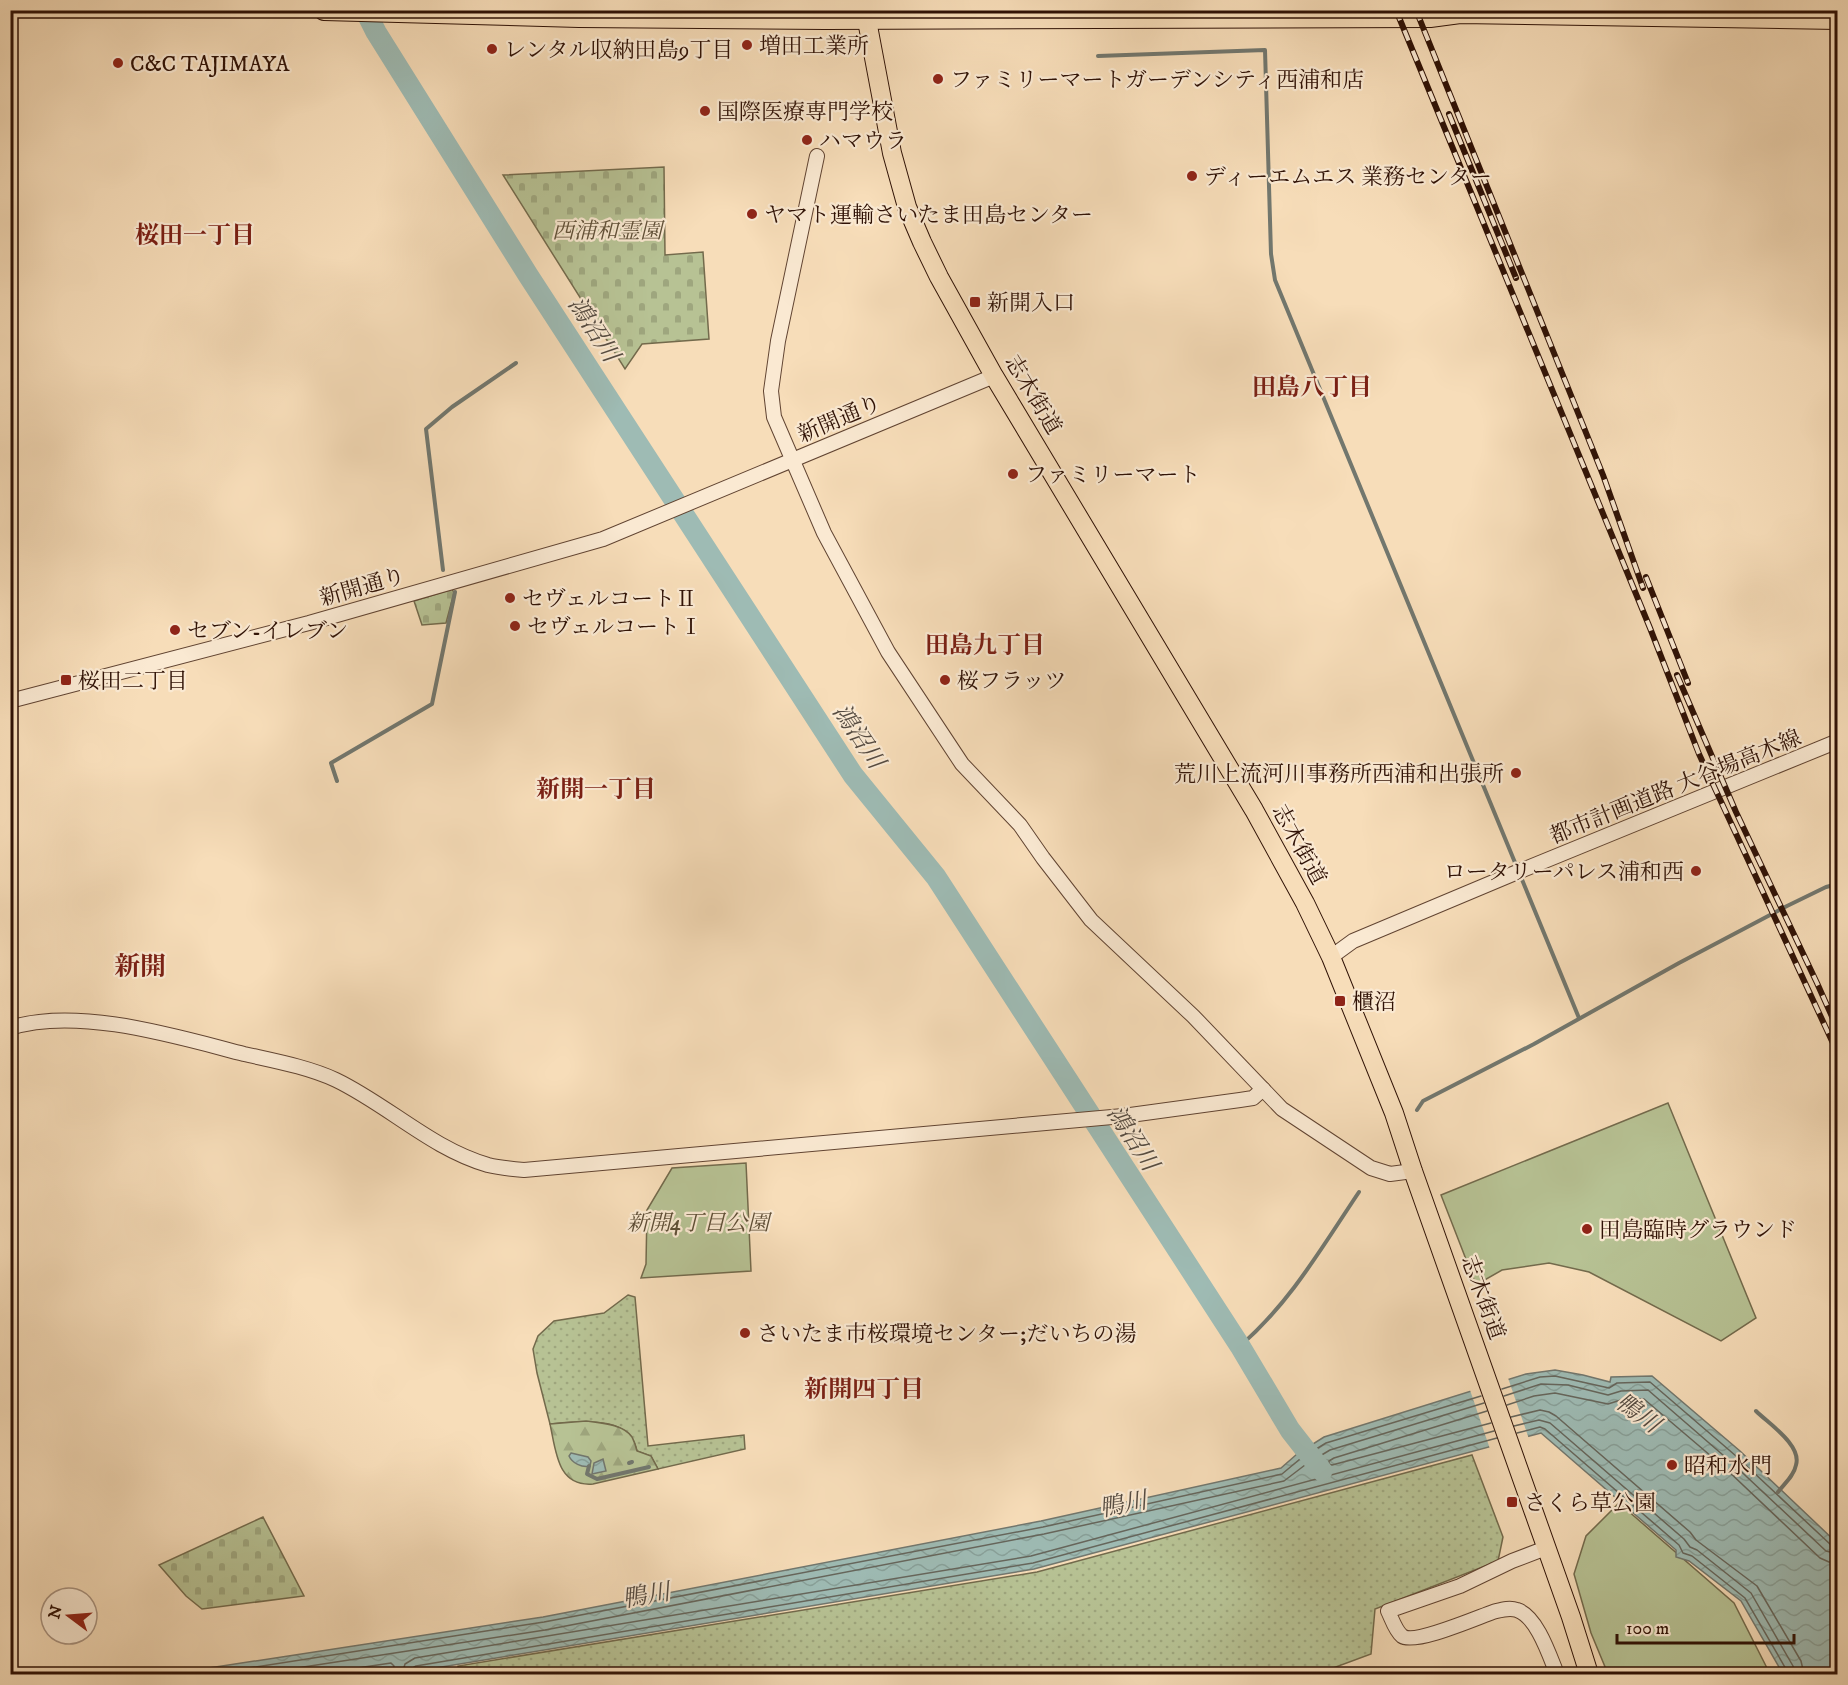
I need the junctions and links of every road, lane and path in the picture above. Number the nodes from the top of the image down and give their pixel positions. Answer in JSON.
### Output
{"nodes":[{"id":1,"x":324,"y":10,"type":"edge"},
{"id":2,"x":1440,"y":10,"type":"edge"},
{"id":3,"x":339,"y":11,"type":"edge"},
{"id":4,"x":1460,"y":13,"type":"junction"},
{"id":5,"x":866,"y":14,"type":"edge"},
{"id":6,"x":1838,"y":19,"type":"edge"},
{"id":7,"x":817,"y":156,"type":"dead end"},
{"id":8,"x":994,"y":376,"type":"junction"},
{"id":9,"x":794,"y":460,"type":"junction"},
{"id":10,"x":10,"y":701,"type":"edge"},
{"id":11,"x":1838,"y":741,"type":"edge"},
{"id":12,"x":1331,"y":957,"type":"junction"},
{"id":13,"x":10,"y":1028,"type":"edge"},
{"id":14,"x":1263,"y":1089,"type":"junction"},
{"id":15,"x":1413,"y":1171,"type":"junction"},
{"id":16,"x":1546,"y":1548,"type":"junction"},
{"id":17,"x":1557,"y":1674,"type":"edge"},
{"id":18,"x":1589,"y":1674,"type":"edge"}],
"edges":[{"from":1,"to":3,"type":"highway"},
{"from":2,"to":4,"type":"highway"},
{"from":3,"to":5,"type":"highway"},
{"from":4,"to":5,"type":"highway"},
{"from":4,"to":6,"type":"highway"},
{"from":5,"to":8,"type":"main road","name":"志木街道"},
{"from":7,"to":9,"type":"street"},
{"from":8,"to":9,"type":"street","name":"新開通り"},
{"from":8,"to":12,"type":"main road","name":"志木街道"},
{"from":9,"to":10,"type":"street","name":"新開通り"},
{"from":9,"to":14,"type":"street"},
{"from":11,"to":12,"type":"street","name":"都市計画道路 大谷場高木線"},
{"from":12,"to":15,"type":"main road","name":"志木街道"},
{"from":13,"to":14,"type":"street"},
{"from":14,"to":15,"type":"street"},
{"from":15,"to":16,"type":"main road","name":"志木街道"},
{"from":16,"to":17,"type":"street"},
{"from":16,"to":18,"type":"main road","name":"志木街道"}]}
